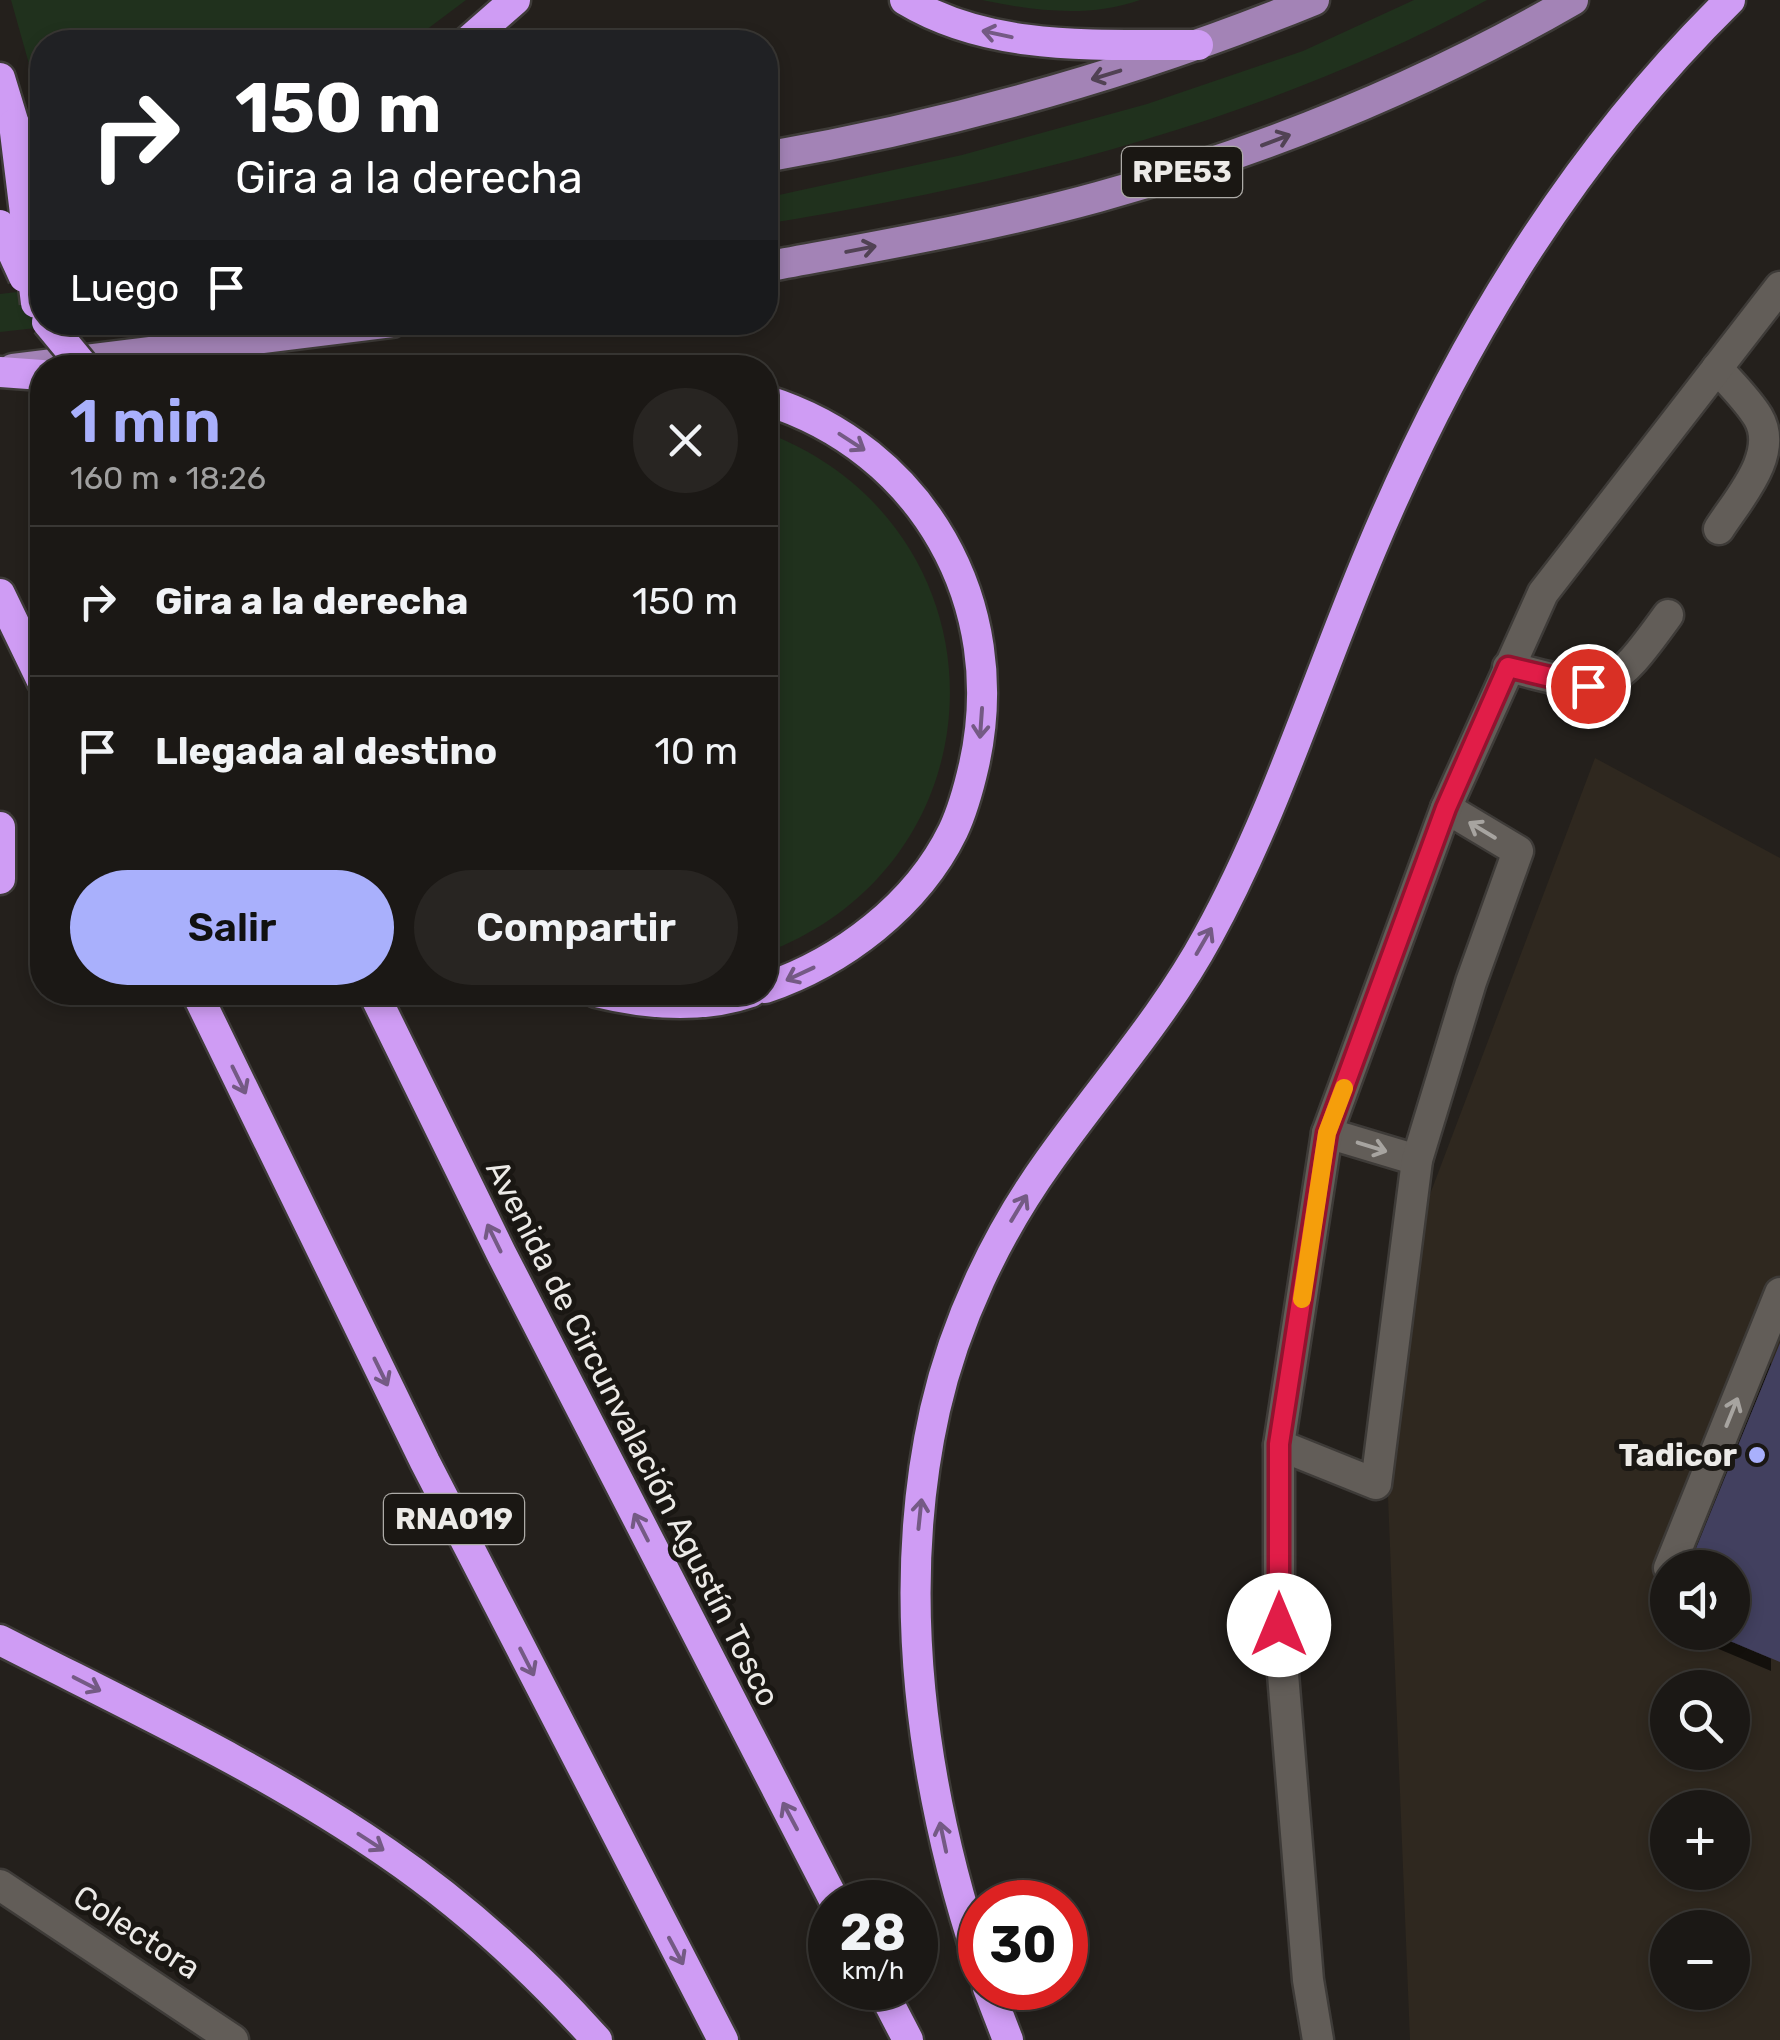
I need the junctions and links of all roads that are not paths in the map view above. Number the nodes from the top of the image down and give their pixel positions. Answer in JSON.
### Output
{"nodes":[{"id":1,"x":515,"y":0,"type":"edge"},
{"id":2,"x":904,"y":0,"type":"edge"},
{"id":3,"x":1272,"y":0,"type":"edge"},
{"id":4,"x":1314,"y":0,"type":"edge"},
{"id":5,"x":1573,"y":0,"type":"edge"},
{"id":6,"x":1730,"y":0,"type":"edge"},
{"id":7,"x":481,"y":30,"type":"edge"},
{"id":8,"x":1236,"y":30,"type":"junction"},
{"id":9,"x":1198,"y":44,"type":"junction"},
{"id":10,"x":0,"y":78,"type":"edge"},
{"id":11,"x":778,"y":154,"type":"edge"},
{"id":12,"x":0,"y":225,"type":"edge"},
{"id":13,"x":30,"y":229,"type":"edge"},
{"id":14,"x":30,"y":230,"type":"edge"},
{"id":15,"x":0,"y":240,"type":"edge"},
{"id":16,"x":30,"y":251,"type":"edge"},
{"id":17,"x":0,"y":255,"type":"edge"},
{"id":18,"x":778,"y":264,"type":"edge"},
{"id":19,"x":1780,"y":286,"type":"edge"},
{"id":20,"x":30,"y":288,"type":"edge"},
{"id":21,"x":1768,"y":325,"type":"edge"},
{"id":22,"x":58,"y":335,"type":"edge"},
{"id":23,"x":288,"y":335,"type":"edge"},
{"id":24,"x":74,"y":355,"type":"edge"},
{"id":25,"x":128,"y":355,"type":"edge"},
{"id":26,"x":30,"y":367,"type":"edge"},
{"id":27,"x":1717,"y":368,"type":"junction"},
{"id":28,"x":0,"y":371,"type":"edge"},
{"id":29,"x":30,"y":375,"type":"edge"},
{"id":30,"x":778,"y":405,"type":"edge"},
{"id":31,"x":1719,"y":529,"type":"dead end"},
{"id":32,"x":0,"y":594,"type":"edge"},
{"id":33,"x":1668,"y":614,"type":"dead end"},
{"id":34,"x":30,"y":656,"type":"edge"},
{"id":35,"x":1508,"y":667,"type":"junction"},
{"id":36,"x":1446,"y":808,"type":"junction"},
{"id":37,"x":0,"y":827,"type":"edge"},
{"id":38,"x":0,"y":879,"type":"edge"},
{"id":39,"x":778,"y":982,"type":"edge"},
{"id":40,"x":202,"y":1005,"type":"edge"},
{"id":41,"x":379,"y":1005,"type":"edge"},
{"id":42,"x":1327,"y":1133,"type":"junction"},
{"id":43,"x":1416,"y":1160,"type":"junction"},
{"id":44,"x":1780,"y":1293,"type":"edge"},
{"id":45,"x":1279,"y":1444,"type":"junction"},
{"id":46,"x":1676,"y":1550,"type":"edge"},
{"id":47,"x":0,"y":1640,"type":"edge"},
{"id":48,"x":825,"y":1880,"type":"edge"},
{"id":49,"x":0,"y":1885,"type":"edge"},
{"id":50,"x":958,"y":1894,"type":"edge"},
{"id":51,"x":892,"y":2010,"type":"edge"},
{"id":52,"x":996,"y":2010,"type":"edge"},
{"id":53,"x":234,"y":2040,"type":"edge"},
{"id":54,"x":597,"y":2040,"type":"edge"},
{"id":55,"x":723,"y":2040,"type":"edge"},
{"id":56,"x":908,"y":2040,"type":"edge"},
{"id":57,"x":1008,"y":2040,"type":"edge"},
{"id":58,"x":1318,"y":2040,"type":"edge"}],
"edges":[{"from":1,"to":7,"type":"highway"},
{"from":9,"to":2,"type":"highway","one_way":true},
{"from":3,"to":8,"type":"street"},
{"from":4,"to":8,"type":"main road"},
{"from":18,"to":5,"type":"main road","number":"RPE53","one_way":true},
{"from":50,"to":6,"type":"highway","one_way":true},
{"from":8,"to":9,"type":"main road"},
{"from":9,"to":11,"type":"main road","one_way":true},
{"from":10,"to":14,"type":"highway","bridge":true},
{"from":12,"to":20,"type":"highway","bridge":true},
{"from":13,"to":15,"type":"highway"},
{"from":16,"to":17,"type":"main road"},
{"from":19,"to":21,"type":"street"},
{"from":21,"to":27,"type":"street"},
{"from":22,"to":24,"type":"highway","bridge":true},
{"from":23,"to":25,"type":"main road"},
{"from":26,"to":28,"type":"main road"},
{"from":27,"to":31,"type":"street"},
{"from":27,"to":35,"type":"street"},
{"from":28,"to":29,"type":"highway"},
{"from":30,"to":39,"type":"highway","one_way":true},
{"from":32,"to":34,"type":"highway"},
{"from":33,"to":35,"type":"street"},
{"from":35,"to":36,"type":"street"},
{"from":36,"to":42,"type":"street"},
{"from":43,"to":36,"type":"street","one_way":true},
{"from":37,"to":38,"type":"highway"},
{"from":40,"to":55,"type":"highway","number":"RNA019","one_way":true},
{"from":48,"to":41,"type":"highway","name":"Avenida de Circunvalación Agustín Tosco","one_way":true},
{"from":42,"to":43,"type":"street","one_way":true},
{"from":42,"to":45,"type":"street"},
{"from":43,"to":45,"type":"street"},
{"from":46,"to":44,"type":"street","one_way":true},
{"from":45,"to":58,"type":"street"},
{"from":47,"to":54,"type":"highway","one_way":true},
{"from":49,"to":53,"type":"street","name":"Colectora"},
{"from":51,"to":56,"type":"highway"},
{"from":52,"to":57,"type":"highway"}]}
